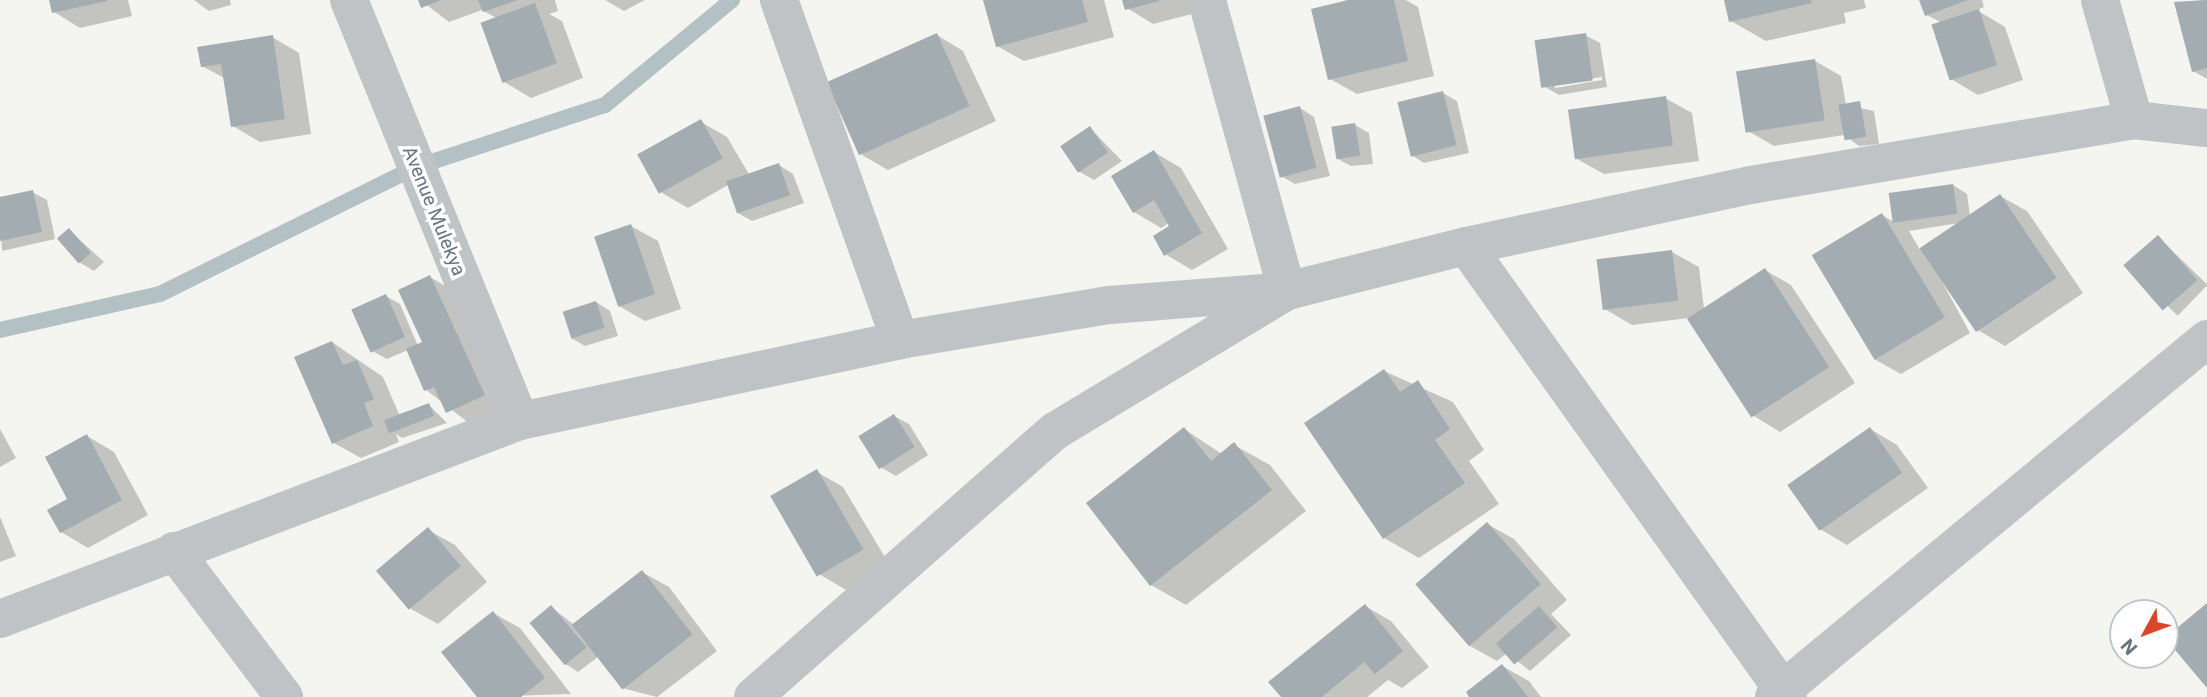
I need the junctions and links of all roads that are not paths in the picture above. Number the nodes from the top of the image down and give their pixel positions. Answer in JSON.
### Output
{"nodes":[{"id":1,"x":349,"y":0,"type":"edge"},
{"id":2,"x":779,"y":0,"type":"edge"},
{"id":3,"x":1207,"y":0,"type":"edge"},
{"id":4,"x":2100,"y":0,"type":"edge"},
{"id":5,"x":2134,"y":120,"type":"junction"},
{"id":6,"x":2207,"y":128,"type":"edge"},
{"id":7,"x":1466,"y":246,"type":"junction"},
{"id":8,"x":1287,"y":291,"type":"junction"},
{"id":9,"x":2207,"y":339,"type":"edge"},
{"id":10,"x":900,"y":340,"type":"junction"},
{"id":11,"x":520,"y":421,"type":"junction"},
{"id":12,"x":174,"y":551,"type":"junction"},
{"id":13,"x":0,"y":620,"type":"edge"},
{"id":14,"x":1782,"y":695,"type":"edge"},
{"id":15,"x":284,"y":697,"type":"edge"},
{"id":16,"x":753,"y":697,"type":"edge"}],
"edges":[{"from":1,"to":11,"type":"street","name":"Avenue Mulekya"},
{"from":2,"to":10,"type":"street"},
{"from":3,"to":8,"type":"street"},
{"from":4,"to":5,"type":"street"},
{"from":5,"to":6,"type":"street"},
{"from":5,"to":7,"type":"street"},
{"from":7,"to":8,"type":"street"},
{"from":7,"to":14,"type":"street"},
{"from":8,"to":10,"type":"street"},
{"from":8,"to":16,"type":"street"},
{"from":9,"to":14,"type":"street"},
{"from":10,"to":11,"type":"street"},
{"from":11,"to":12,"type":"street"},
{"from":12,"to":13,"type":"street"},
{"from":12,"to":15,"type":"street"}]}
